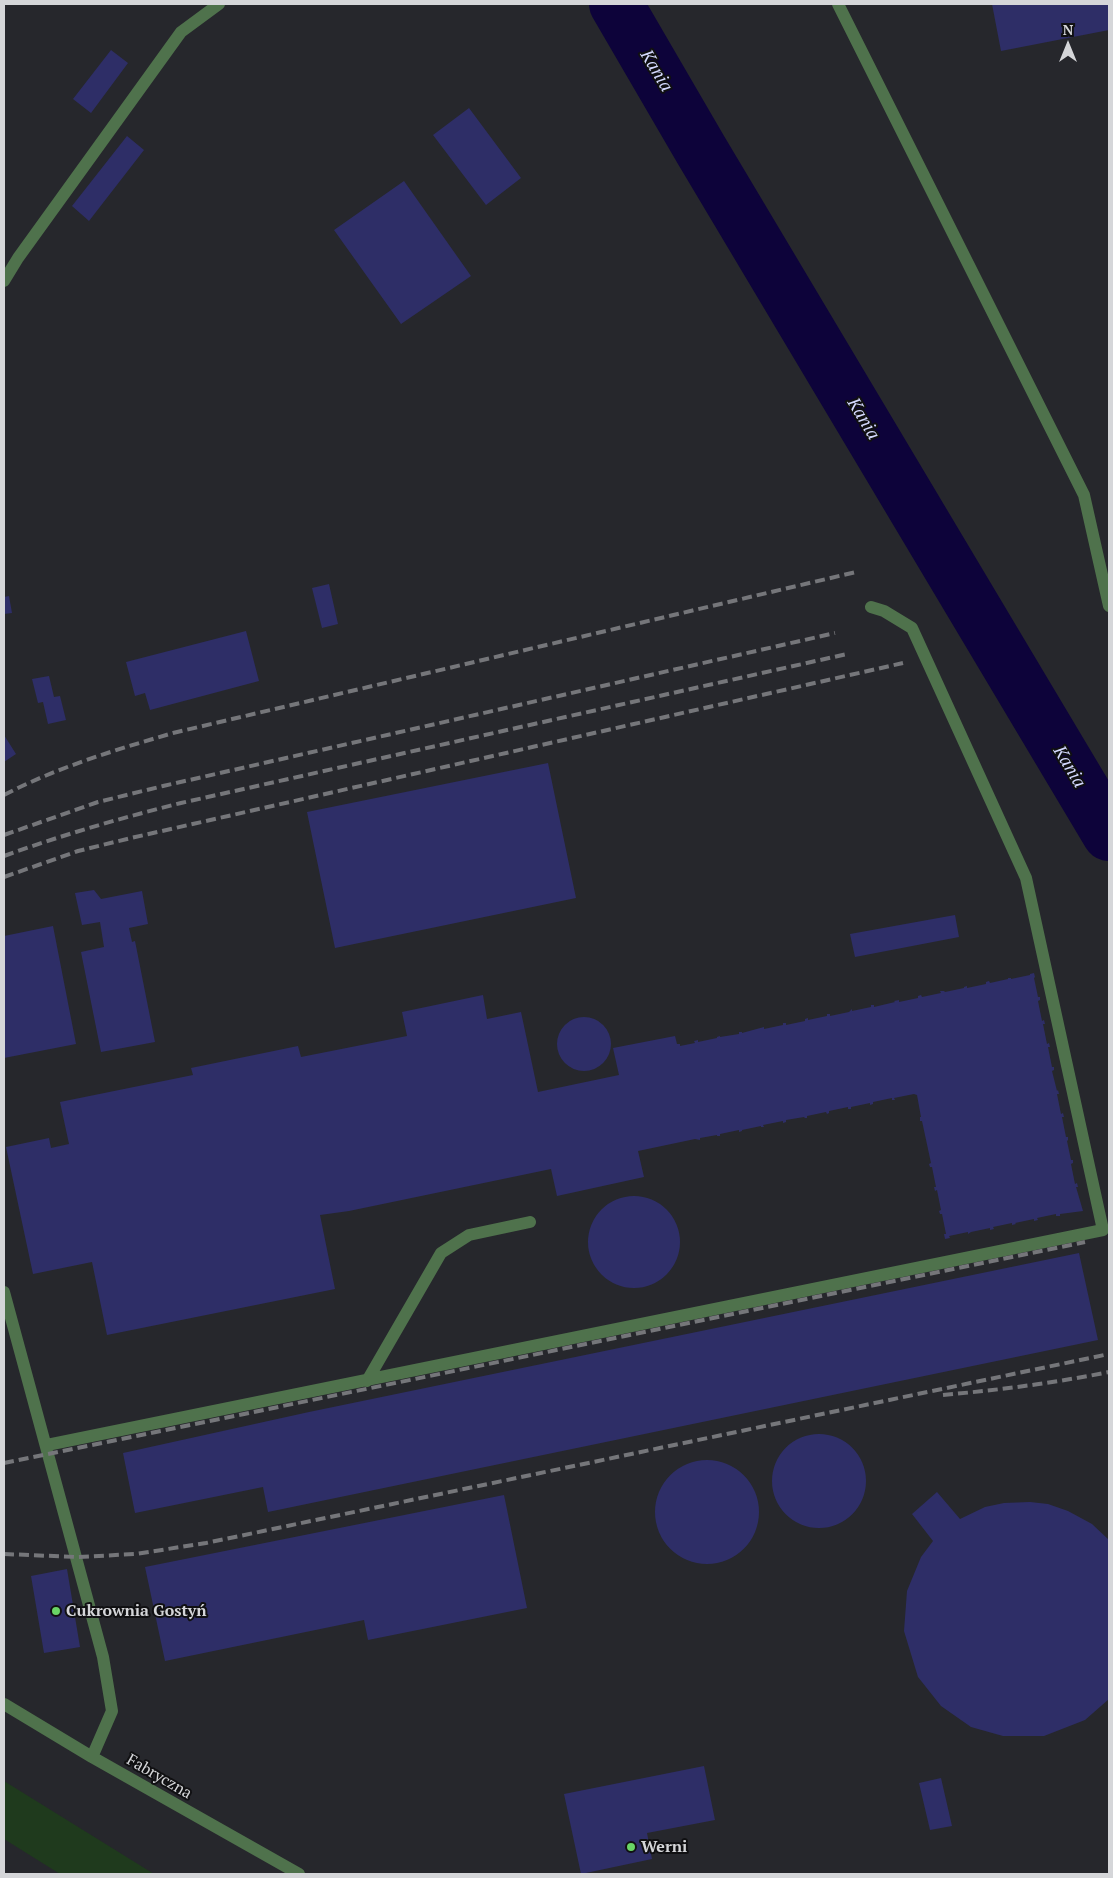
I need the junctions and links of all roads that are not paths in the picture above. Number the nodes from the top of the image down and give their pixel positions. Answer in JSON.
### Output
{"nodes":[{"id":1,"x":219,"y":4,"type":"edge"},
{"id":2,"x":838,"y":4,"type":"edge"},
{"id":3,"x":4,"y":280,"type":"edge"},
{"id":4,"x":1109,"y":606,"type":"edge"},
{"id":5,"x":871,"y":607,"type":"dead end"},
{"id":6,"x":530,"y":1222,"type":"dead end"},
{"id":7,"x":4,"y":1292,"type":"edge"},
{"id":8,"x":368,"y":1380,"type":"junction"},
{"id":9,"x":47,"y":1446,"type":"junction"},
{"id":10,"x":4,"y":1704,"type":"edge"},
{"id":11,"x":92,"y":1757,"type":"junction"},
{"id":12,"x":299,"y":1874,"type":"edge"}],
"edges":[{"from":1,"to":3,"type":"street"},
{"from":2,"to":4,"type":"street"},
{"from":5,"to":8,"type":"street"},
{"from":6,"to":8,"type":"street"},
{"from":7,"to":9,"type":"street"},
{"from":8,"to":9,"type":"street"},
{"from":9,"to":11,"type":"street"},
{"from":10,"to":11,"type":"street","name":"Fabryczna"},
{"from":11,"to":12,"type":"street","name":"Fabryczna"}]}
